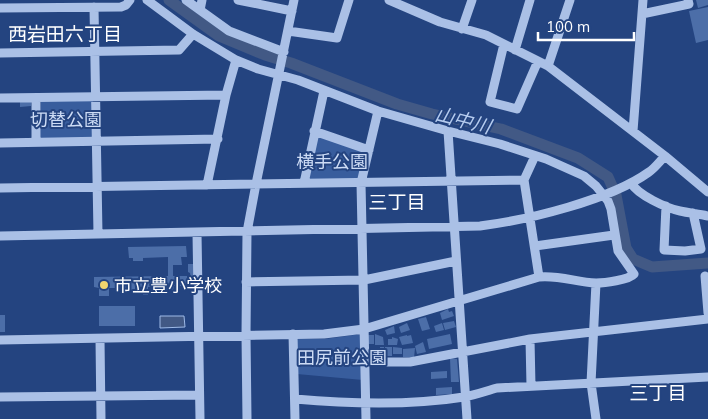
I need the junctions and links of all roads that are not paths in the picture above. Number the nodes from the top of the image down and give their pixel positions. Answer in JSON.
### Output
{"nodes":[{"id":1,"x":130,"y":0,"type":"edge"},
{"id":2,"x":147,"y":0,"type":"edge"},
{"id":3,"x":186,"y":0,"type":"edge"},
{"id":4,"x":202,"y":0,"type":"edge"},
{"id":5,"x":238,"y":0,"type":"edge"},
{"id":6,"x":294,"y":0,"type":"edge"},
{"id":7,"x":349,"y":0,"type":"edge"},
{"id":8,"x":389,"y":0,"type":"edge"},
{"id":9,"x":472,"y":0,"type":"edge"},
{"id":10,"x":530,"y":0,"type":"edge"},
{"id":11,"x":570,"y":0,"type":"edge"},
{"id":12,"x":643,"y":0,"type":"edge"},
{"id":13,"x":688,"y":0,"type":"edge"},
{"id":14,"x":94,"y":7,"type":"junction"},
{"id":15,"x":0,"y":8,"type":"edge"},
{"id":16,"x":200,"y":10,"type":"junction"},
{"id":17,"x":292,"y":11,"type":"junction"},
{"id":18,"x":642,"y":14,"type":"junction"},
{"id":19,"x":462,"y":28,"type":"junction"},
{"id":20,"x":288,"y":31,"type":"junction"},
{"id":21,"x":192,"y":34,"type":"junction"},
{"id":22,"x":504,"y":44,"type":"junction"},
{"id":23,"x":515,"y":50,"type":"junction"},
{"id":24,"x":94,"y":52,"type":"junction"},
{"id":25,"x":0,"y":53,"type":"edge"},
{"id":26,"x":283,"y":53,"type":"junction"},
{"id":27,"x":236,"y":60,"type":"junction"},
{"id":28,"x":538,"y":61,"type":"junction"},
{"id":29,"x":548,"y":66,"type":"junction"},
{"id":30,"x":279,"y":73,"type":"junction"},
{"id":31,"x":324,"y":91,"type":"junction"},
{"id":32,"x":226,"y":95,"type":"junction"},
{"id":33,"x":95,"y":97,"type":"junction"},
{"id":34,"x":0,"y":98,"type":"edge"},
{"id":35,"x":36,"y":98,"type":"junction"},
{"id":36,"x":378,"y":111,"type":"junction"},
{"id":37,"x":314,"y":131,"type":"junction"},
{"id":38,"x":448,"y":131,"type":"junction"},
{"id":39,"x":633,"y":131,"type":"junction"},
{"id":40,"x":218,"y":139,"type":"junction"},
{"id":41,"x":96,"y":141,"type":"junction"},
{"id":42,"x":36,"y":142,"type":"junction"},
{"id":43,"x":0,"y":143,"type":"edge"},
{"id":44,"x":369,"y":150,"type":"junction"},
{"id":45,"x":535,"y":156,"type":"junction"},
{"id":46,"x":665,"y":156,"type":"junction"},
{"id":47,"x":450,"y":180,"type":"junction"},
{"id":48,"x":524,"y":180,"type":"junction"},
{"id":49,"x":304,"y":183,"type":"junction"},
{"id":50,"x":362,"y":183,"type":"junction"},
{"id":51,"x":631,"y":183,"type":"junction"},
{"id":52,"x":256,"y":184,"type":"junction"},
{"id":53,"x":207,"y":185,"type":"junction"},
{"id":54,"x":97,"y":186,"type":"junction"},
{"id":55,"x":0,"y":188,"type":"edge"},
{"id":56,"x":708,"y":192,"type":"edge"},
{"id":57,"x":604,"y":195,"type":"junction"},
{"id":58,"x":666,"y":206,"type":"junction"},
{"id":59,"x":693,"y":213,"type":"junction"},
{"id":60,"x":708,"y":216,"type":"edge"},
{"id":61,"x":530,"y":217,"type":"junction"},
{"id":62,"x":454,"y":228,"type":"junction"},
{"id":63,"x":363,"y":229,"type":"junction"},
{"id":64,"x":247,"y":232,"type":"junction"},
{"id":65,"x":197,"y":233,"type":"junction"},
{"id":66,"x":98,"y":234,"type":"junction"},
{"id":67,"x":614,"y":235,"type":"junction"},
{"id":68,"x":0,"y":236,"type":"edge"},
{"id":69,"x":535,"y":246,"type":"junction"},
{"id":70,"x":456,"y":261,"type":"junction"},
{"id":71,"x":705,"y":276,"type":"dead end"},
{"id":72,"x":539,"y":277,"type":"junction"},
{"id":73,"x":364,"y":280,"type":"junction"},
{"id":74,"x":246,"y":282,"type":"junction"},
{"id":75,"x":596,"y":283,"type":"junction"},
{"id":76,"x":459,"y":301,"type":"junction"},
{"id":77,"x":708,"y":313,"type":"edge"},
{"id":78,"x":708,"y":319,"type":"edge"},
{"id":79,"x":364,"y":329,"type":"junction"},
{"id":80,"x":593,"y":331,"type":"junction"},
{"id":81,"x":293,"y":334,"type":"junction"},
{"id":82,"x":246,"y":335,"type":"junction"},
{"id":83,"x":198,"y":337,"type":"junction"},
{"id":84,"x":100,"y":339,"type":"junction"},
{"id":85,"x":530,"y":339,"type":"junction"},
{"id":86,"x":0,"y":340,"type":"edge"},
{"id":87,"x":463,"y":351,"type":"junction"},
{"id":88,"x":365,"y":362,"type":"junction"},
{"id":89,"x":708,"y":377,"type":"edge"},
{"id":90,"x":591,"y":383,"type":"junction"},
{"id":91,"x":531,"y":386,"type":"junction"},
{"id":92,"x":199,"y":396,"type":"junction"},
{"id":93,"x":0,"y":397,"type":"edge"},
{"id":94,"x":101,"y":397,"type":"junction"},
{"id":95,"x":466,"y":397,"type":"junction"},
{"id":96,"x":295,"y":399,"type":"junction"},
{"id":97,"x":366,"y":402,"type":"junction"},
{"id":98,"x":101,"y":419,"type":"edge"},
{"id":99,"x":200,"y":419,"type":"edge"},
{"id":100,"x":247,"y":419,"type":"edge"},
{"id":101,"x":294,"y":419,"type":"edge"},
{"id":102,"x":366,"y":419,"type":"edge"},
{"id":103,"x":467,"y":419,"type":"edge"},
{"id":104,"x":596,"y":419,"type":"edge"}],
"edges":[{"from":1,"to":14,"type":"street"},
{"from":2,"to":21,"type":"street"},
{"from":3,"to":16,"type":"street"},
{"from":4,"to":16,"type":"street"},
{"from":5,"to":17,"type":"street"},
{"from":6,"to":17,"type":"street"},
{"from":7,"to":20,"type":"street"},
{"from":8,"to":19,"type":"street"},
{"from":9,"to":19,"type":"street"},
{"from":10,"to":23,"type":"street"},
{"from":11,"to":29,"type":"street"},
{"from":12,"to":18,"type":"street"},
{"from":13,"to":18,"type":"street"},
{"from":14,"to":15,"type":"street"},
{"from":14,"to":24,"type":"street"},
{"from":16,"to":26,"type":"street"},
{"from":17,"to":20,"type":"street"},
{"from":18,"to":39,"type":"street"},
{"from":19,"to":22,"type":"street"},
{"from":20,"to":26,"type":"street"},
{"from":21,"to":24,"type":"street"},
{"from":21,"to":27,"type":"street"},
{"from":22,"to":23,"type":"street"},
{"from":22,"to":28,"type":"street"},
{"from":23,"to":28,"type":"street"},
{"from":24,"to":25,"type":"street"},
{"from":24,"to":33,"type":"street"},
{"from":26,"to":30,"type":"street"},
{"from":27,"to":30,"type":"street"},
{"from":27,"to":32,"type":"street"},
{"from":28,"to":29,"type":"street"},
{"from":29,"to":39,"type":"street"},
{"from":30,"to":31,"type":"street"},
{"from":30,"to":52,"type":"street"},
{"from":31,"to":36,"type":"street"},
{"from":31,"to":37,"type":"street"},
{"from":32,"to":33,"type":"street"},
{"from":32,"to":40,"type":"street"},
{"from":33,"to":35,"type":"street"},
{"from":33,"to":41,"type":"street"},
{"from":34,"to":35,"type":"street"},
{"from":35,"to":42,"type":"street"},
{"from":36,"to":38,"type":"street"},
{"from":36,"to":44,"type":"street"},
{"from":37,"to":44,"type":"street"},
{"from":37,"to":49,"type":"street"},
{"from":38,"to":45,"type":"street"},
{"from":38,"to":47,"type":"street"},
{"from":39,"to":46,"type":"street"},
{"from":40,"to":41,"type":"street"},
{"from":40,"to":53,"type":"street"},
{"from":41,"to":42,"type":"street"},
{"from":41,"to":54,"type":"street"},
{"from":42,"to":43,"type":"street"},
{"from":44,"to":50,"type":"street"},
{"from":45,"to":48,"type":"street"},
{"from":45,"to":57,"type":"street"},
{"from":46,"to":51,"type":"street"},
{"from":46,"to":56,"type":"street"},
{"from":47,"to":48,"type":"street"},
{"from":47,"to":50,"type":"street"},
{"from":47,"to":62,"type":"street"},
{"from":48,"to":61,"type":"street"},
{"from":49,"to":50,"type":"street"},
{"from":49,"to":52,"type":"street"},
{"from":50,"to":63,"type":"street"},
{"from":51,"to":57,"type":"street"},
{"from":51,"to":58,"type":"street"},
{"from":52,"to":53,"type":"street"},
{"from":52,"to":64,"type":"street"},
{"from":53,"to":54,"type":"street"},
{"from":54,"to":55,"type":"street"},
{"from":54,"to":66,"type":"street"},
{"from":57,"to":61,"type":"street"},
{"from":57,"to":67,"type":"street"},
{"from":58,"to":59,"type":"street"},
{"from":58,"to":59,"type":"street"},
{"from":59,"to":60,"type":"street"},
{"from":61,"to":62,"type":"street"},
{"from":61,"to":69,"type":"street"},
{"from":62,"to":63,"type":"street"},
{"from":62,"to":70,"type":"street"},
{"from":63,"to":64,"type":"street"},
{"from":63,"to":73,"type":"street"},
{"from":64,"to":65,"type":"street"},
{"from":64,"to":74,"type":"street"},
{"from":65,"to":66,"type":"street"},
{"from":65,"to":83,"type":"street"},
{"from":66,"to":68,"type":"street"},
{"from":67,"to":69,"type":"street"},
{"from":67,"to":75,"type":"street"},
{"from":69,"to":72,"type":"street"},
{"from":70,"to":73,"type":"street"},
{"from":70,"to":76,"type":"street"},
{"from":71,"to":77,"type":"street"},
{"from":72,"to":75,"type":"street"},
{"from":72,"to":76,"type":"street"},
{"from":73,"to":74,"type":"street"},
{"from":73,"to":79,"type":"street"},
{"from":74,"to":82,"type":"street"},
{"from":75,"to":80,"type":"street"},
{"from":76,"to":79,"type":"street"},
{"from":76,"to":87,"type":"street"},
{"from":78,"to":80,"type":"street"},
{"from":79,"to":81,"type":"street"},
{"from":79,"to":88,"type":"street"},
{"from":80,"to":85,"type":"street"},
{"from":80,"to":90,"type":"street"},
{"from":81,"to":82,"type":"street"},
{"from":81,"to":96,"type":"street"},
{"from":82,"to":83,"type":"street"},
{"from":82,"to":100,"type":"street"},
{"from":83,"to":84,"type":"street"},
{"from":83,"to":92,"type":"street"},
{"from":84,"to":86,"type":"street"},
{"from":84,"to":94,"type":"street"},
{"from":85,"to":87,"type":"street"},
{"from":85,"to":91,"type":"street"},
{"from":87,"to":88,"type":"street"},
{"from":87,"to":95,"type":"street"},
{"from":88,"to":97,"type":"street"},
{"from":89,"to":90,"type":"street"},
{"from":90,"to":91,"type":"street"},
{"from":90,"to":104,"type":"street"},
{"from":91,"to":95,"type":"street"},
{"from":92,"to":94,"type":"street"},
{"from":92,"to":99,"type":"street"},
{"from":93,"to":94,"type":"street"},
{"from":94,"to":98,"type":"street"},
{"from":95,"to":97,"type":"street"},
{"from":95,"to":103,"type":"street"},
{"from":96,"to":97,"type":"street"},
{"from":96,"to":101,"type":"street"},
{"from":97,"to":102,"type":"street"}]}
